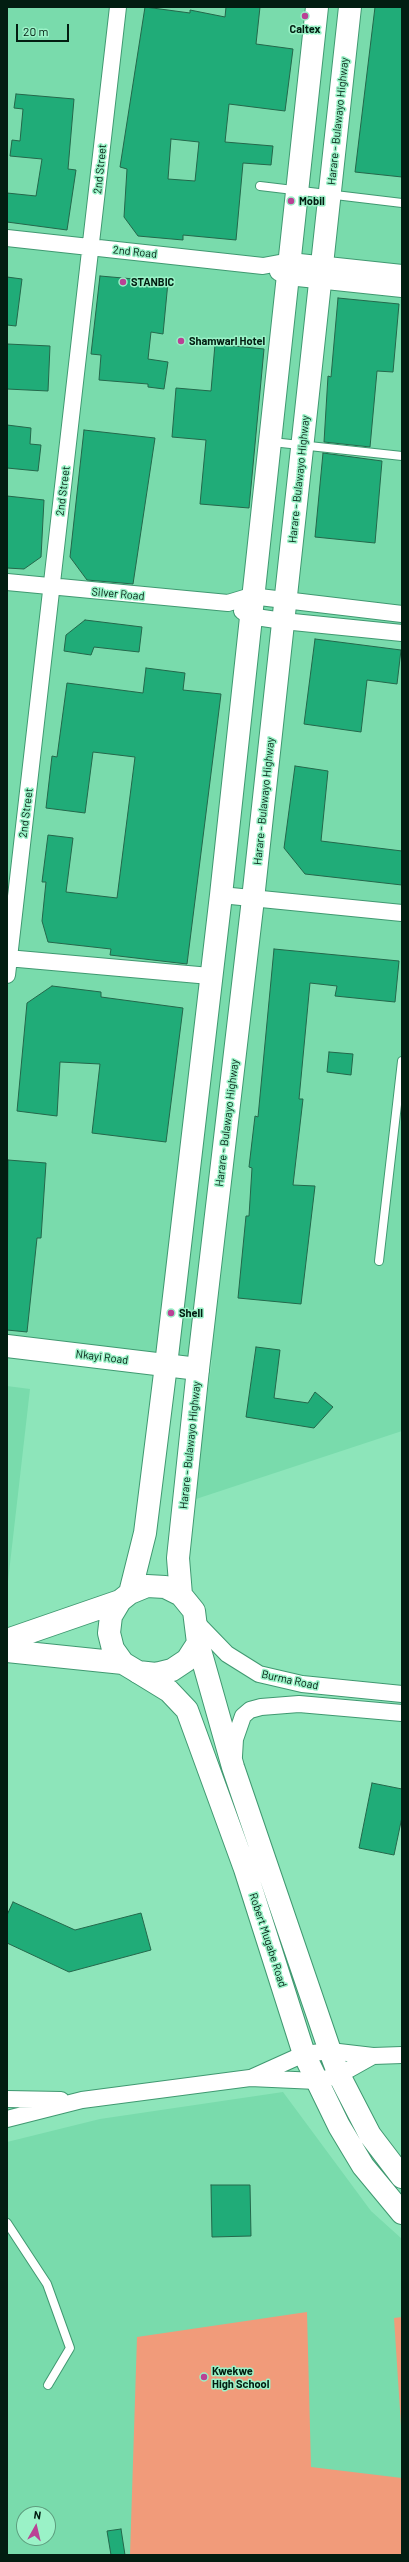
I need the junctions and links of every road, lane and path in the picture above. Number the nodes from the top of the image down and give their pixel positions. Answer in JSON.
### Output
{"nodes":[{"id":1,"x":118,"y":7,"type":"edge"},
{"id":2,"x":317,"y":7,"type":"edge"},
{"id":3,"x":350,"y":7,"type":"edge"},
{"id":4,"x":260,"y":186,"type":"dead end"},
{"id":5,"x":297,"y":189,"type":"junction"},
{"id":6,"x":330,"y":193,"type":"junction"},
{"id":7,"x":402,"y":203,"type":"edge"},
{"id":8,"x":7,"y":238,"type":"edge"},
{"id":9,"x":91,"y":248,"type":"junction"},
{"id":10,"x":289,"y":269,"type":"junction"},
{"id":11,"x":321,"y":273,"type":"junction"},
{"id":12,"x":402,"y":273,"type":"edge"},
{"id":13,"x":402,"y":289,"type":"edge"},
{"id":14,"x":269,"y":441,"type":"junction"},
{"id":15,"x":302,"y":445,"type":"junction"},
{"id":16,"x":402,"y":456,"type":"edge"},
{"id":17,"x":7,"y":582,"type":"edge"},
{"id":18,"x":51,"y":588,"type":"junction"},
{"id":19,"x":250,"y":606,"type":"junction"},
{"id":20,"x":284,"y":611,"type":"junction"},
{"id":21,"x":402,"y":614,"type":"edge"},
{"id":22,"x":402,"y":633,"type":"edge"},
{"id":23,"x":238,"y":725,"type":"junction"},
{"id":24,"x":272,"y":729,"type":"junction"},
{"id":25,"x":221,"y":895,"type":"junction"},
{"id":26,"x":253,"y":899,"type":"junction"},
{"id":27,"x":402,"y":914,"type":"edge"},
{"id":28,"x":8,"y":958,"type":"edge"},
{"id":29,"x":7,"y":975,"type":"edge"},
{"id":30,"x":210,"y":976,"type":"junction"},
{"id":31,"x":402,"y":1061,"type":"edge"},
{"id":32,"x":184,"y":1203,"type":"junction"},
{"id":33,"x":217,"y":1207,"type":"junction"},
{"id":34,"x":379,"y":1261,"type":"dead end"},
{"id":35,"x":173,"y":1302,"type":"junction"},
{"id":36,"x":205,"y":1306,"type":"junction"},
{"id":37,"x":7,"y":1346,"type":"edge"},
{"id":38,"x":166,"y":1365,"type":"junction"},
{"id":39,"x":198,"y":1369,"type":"junction"},
{"id":40,"x":181,"y":1595,"type":"junction"},
{"id":41,"x":125,"y":1597,"type":"junction"},
{"id":42,"x":197,"y":1633,"type":"junction"},
{"id":43,"x":7,"y":1640,"type":"edge"},
{"id":44,"x":7,"y":1651,"type":"edge"},
{"id":45,"x":131,"y":1667,"type":"junction"},
{"id":46,"x":402,"y":1694,"type":"edge"},
{"id":47,"x":402,"y":1713,"type":"edge"},
{"id":48,"x":233,"y":1767,"type":"junction"},
{"id":49,"x":330,"y":2051,"type":"junction"},
{"id":50,"x":304,"y":2054,"type":"junction"},
{"id":51,"x":402,"y":2055,"type":"edge"},
{"id":52,"x":372,"y":2056,"type":"junction"},
{"id":53,"x":339,"y":2075,"type":"junction"},
{"id":54,"x":250,"y":2078,"type":"junction"},
{"id":55,"x":317,"y":2081,"type":"junction"},
{"id":56,"x":7,"y":2100,"type":"edge"},
{"id":57,"x":82,"y":2100,"type":"junction"},
{"id":58,"x":7,"y":2119,"type":"edge"},
{"id":59,"x":402,"y":2177,"type":"edge"},
{"id":60,"x":402,"y":2213,"type":"edge"},
{"id":61,"x":7,"y":2223,"type":"edge"},
{"id":62,"x":48,"y":2385,"type":"dead end"}],
"edges":[{"from":1,"to":9,"type":"street","name":"2nd Street"},
{"from":2,"to":5,"type":"main road"},
{"from":3,"to":6,"type":"main road","name":"Harare - Bulawayo Highway"},
{"from":4,"to":5,"type":"lane"},
{"from":5,"to":6,"type":"lane"},
{"from":5,"to":10,"type":"main road"},
{"from":6,"to":7,"type":"lane"},
{"from":6,"to":11,"type":"main road","name":"Harare - Bulawayo Highway"},
{"from":8,"to":9,"type":"street","name":"2nd Road"},
{"from":9,"to":10,"type":"street","name":"2nd Road"},
{"from":9,"to":18,"type":"street","name":"2nd Street"},
{"from":10,"to":11,"type":"street","name":"2nd Road"},
{"from":10,"to":14,"type":"main road"},
{"from":11,"to":12,"type":"street"},
{"from":11,"to":13,"type":"street"},
{"from":11,"to":15,"type":"main road","name":"Harare - Bulawayo Highway"},
{"from":14,"to":15,"type":"lane"},
{"from":14,"to":19,"type":"main road"},
{"from":15,"to":16,"type":"lane"},
{"from":15,"to":20,"type":"main road","name":"Harare - Bulawayo Highway"},
{"from":17,"to":18,"type":"street","name":"Silver Road"},
{"from":18,"to":19,"type":"street","name":"Silver Road"},
{"from":18,"to":28,"type":"street","name":"2nd Street"},
{"from":19,"to":20,"type":"street"},
{"from":19,"to":23,"type":"main road"},
{"from":20,"to":21,"type":"street"},
{"from":20,"to":22,"type":"street"},
{"from":20,"to":24,"type":"main road","name":"Harare - Bulawayo Highway"},
{"from":23,"to":24,"type":"main road"},
{"from":23,"to":25,"type":"main road"},
{"from":24,"to":26,"type":"main road","name":"Harare - Bulawayo Highway"},
{"from":25,"to":26,"type":"street"},
{"from":25,"to":30,"type":"main road"},
{"from":26,"to":27,"type":"street"},
{"from":26,"to":33,"type":"main road","name":"Harare - Bulawayo Highway"},
{"from":28,"to":29,"type":"street","name":"2nd Street"},
{"from":28,"to":30,"type":"street"},
{"from":30,"to":32,"type":"main road"},
{"from":31,"to":34,"type":"lane"},
{"from":32,"to":33,"type":"main road"},
{"from":32,"to":35,"type":"main road"},
{"from":33,"to":36,"type":"main road","name":"Harare - Bulawayo Highway"},
{"from":35,"to":36,"type":"main road"},
{"from":35,"to":38,"type":"main road"},
{"from":36,"to":39,"type":"main road","name":"Harare - Bulawayo Highway"},
{"from":37,"to":38,"type":"main road","name":"Nkayi Road"},
{"from":38,"to":39,"type":"main road","name":"Nkayi Road"},
{"from":38,"to":41,"type":"main road"},
{"from":39,"to":40,"type":"main road","name":"Harare - Bulawayo Highway"},
{"from":40,"to":41,"type":"main road"},
{"from":40,"to":42,"type":"main road"},
{"from":41,"to":43,"type":"main road"},
{"from":41,"to":45,"type":"main road"},
{"from":42,"to":45,"type":"main road"},
{"from":42,"to":46,"type":"street","name":"Burma Road"},
{"from":42,"to":48,"type":"main road"},
{"from":44,"to":45,"type":"main road"},
{"from":45,"to":50,"type":"main road","name":"Robert Mugabe Road"},
{"from":47,"to":48,"type":"street"},
{"from":48,"to":49,"type":"main road"},
{"from":49,"to":50,"type":"street"},
{"from":49,"to":52,"type":"street"},
{"from":49,"to":53,"type":"main road"},
{"from":50,"to":54,"type":"street"},
{"from":50,"to":55,"type":"main road","name":"Robert Mugabe Road"},
{"from":51,"to":52,"type":"street"},
{"from":52,"to":53,"type":"street"},
{"from":53,"to":55,"type":"street"},
{"from":53,"to":59,"type":"main road"},
{"from":54,"to":55,"type":"street"},
{"from":54,"to":57,"type":"street"},
{"from":55,"to":60,"type":"main road","name":"Robert Mugabe Road"},
{"from":56,"to":57,"type":"street"},
{"from":57,"to":58,"type":"street"},
{"from":61,"to":62,"type":"lane"}]}
